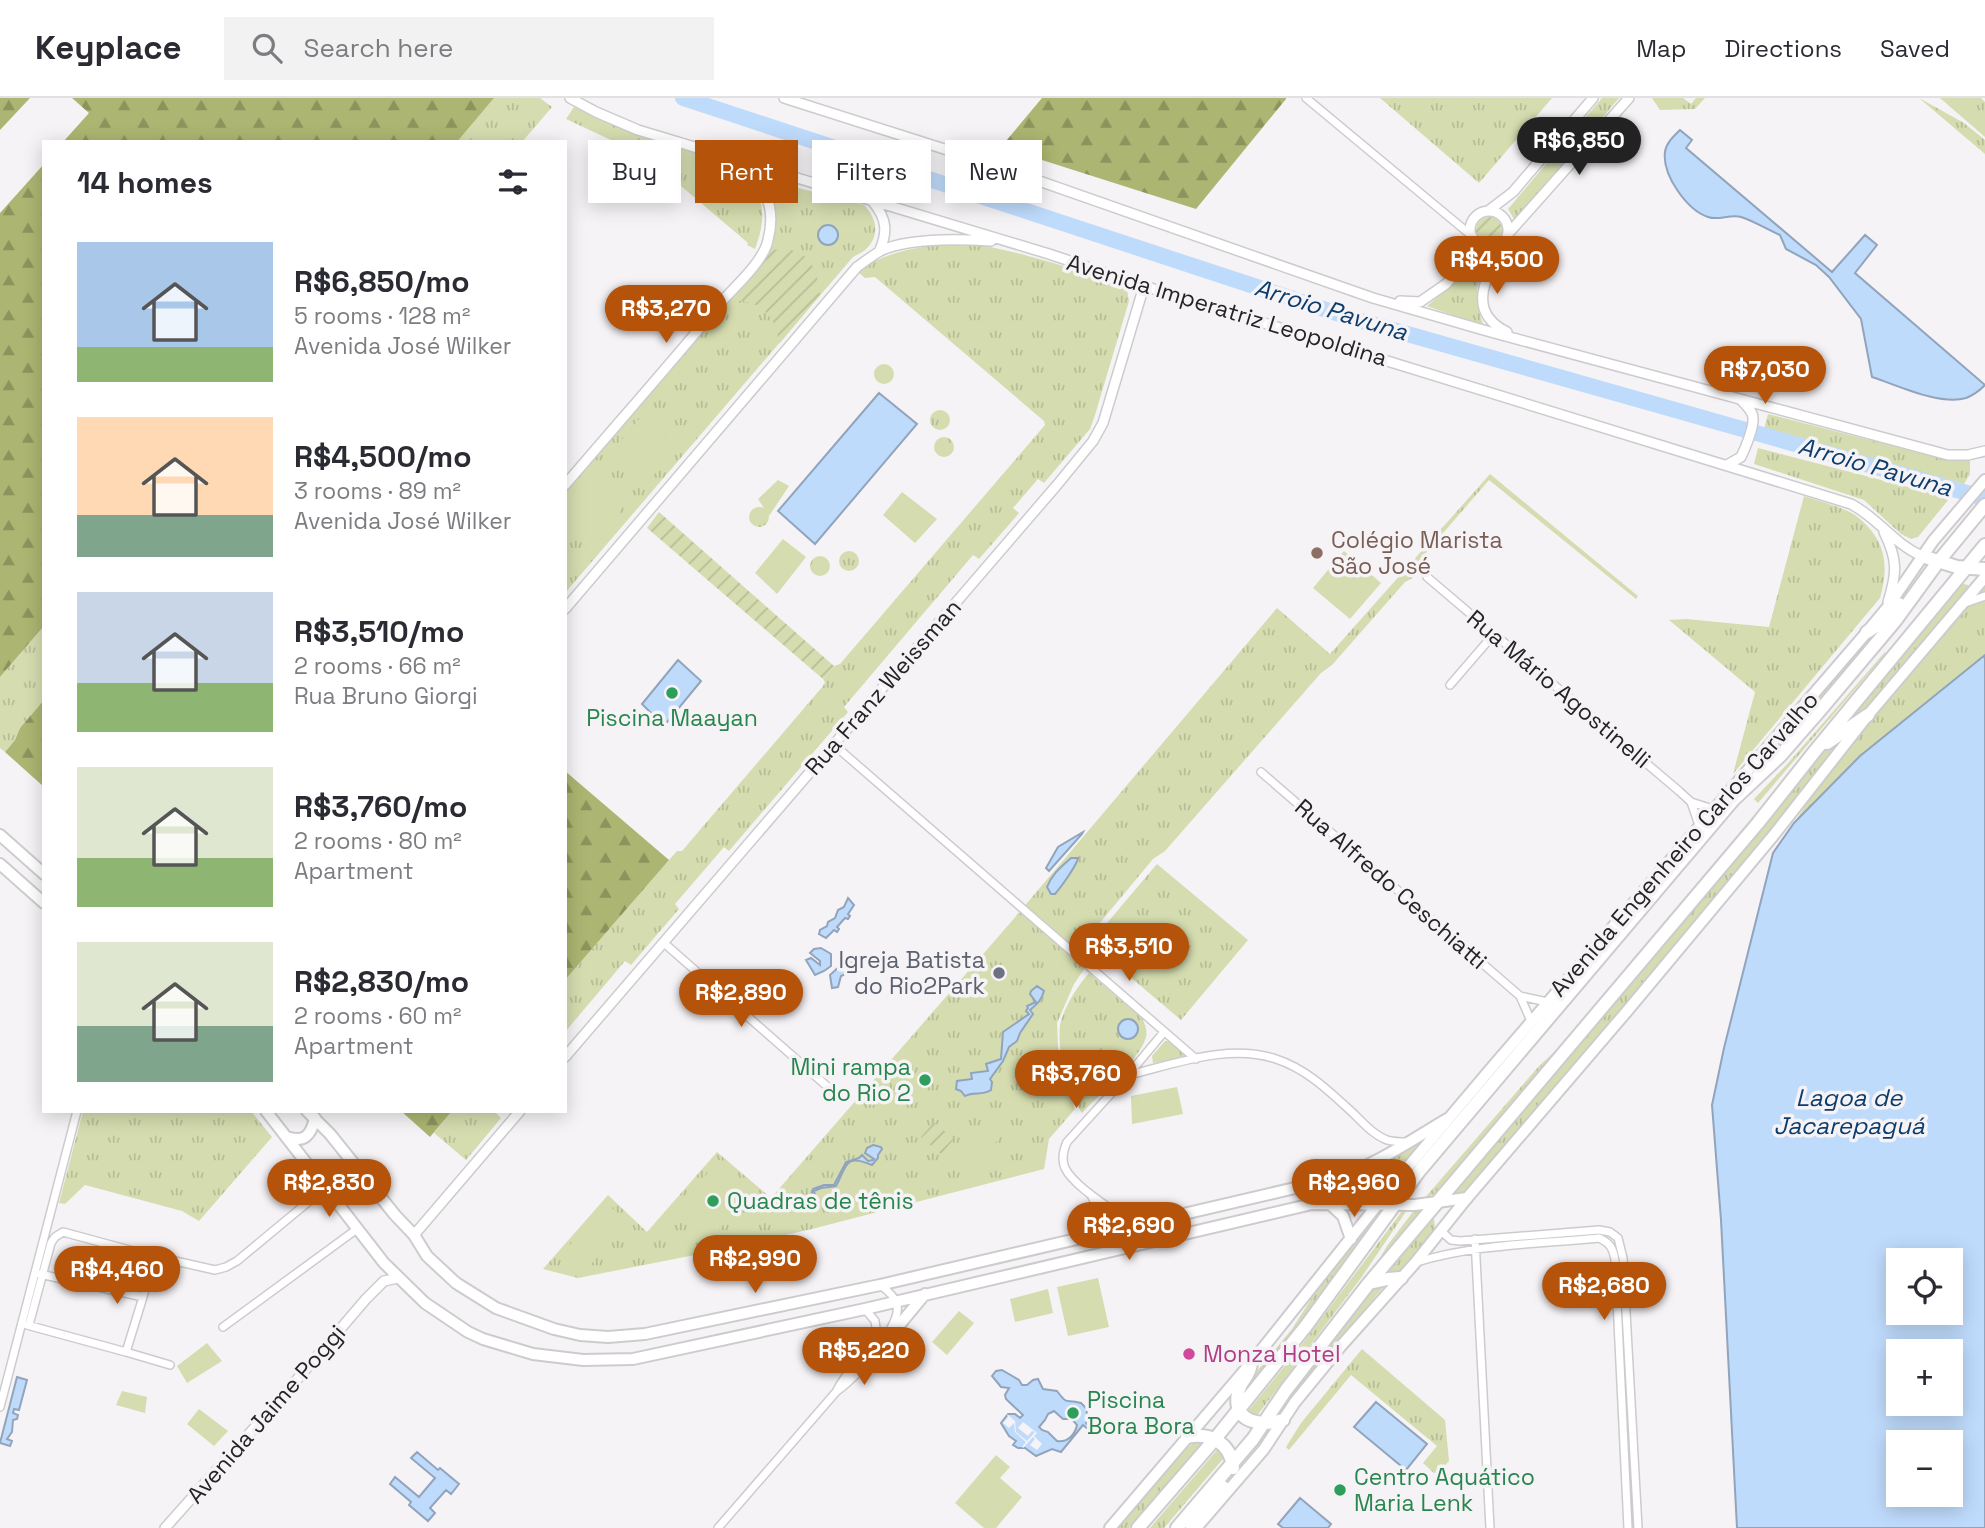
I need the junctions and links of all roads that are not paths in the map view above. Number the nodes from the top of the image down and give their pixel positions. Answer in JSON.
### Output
{"nodes":[{"id":1,"x":569,"y":98,"type":"edge"},
{"id":2,"x":784,"y":98,"type":"edge"},
{"id":3,"x":1306,"y":98,"type":"edge"},
{"id":4,"x":1593,"y":98,"type":"edge"},
{"id":5,"x":1629,"y":98,"type":"edge"},
{"id":6,"x":695,"y":147,"type":"edge"},
{"id":7,"x":769,"y":203,"type":"edge"},
{"id":8,"x":874,"y":203,"type":"edge"},
{"id":9,"x":879,"y":203,"type":"edge"},
{"id":10,"x":1488,"y":211,"type":"junction"},
{"id":11,"x":1472,"y":236,"type":"junction"},
{"id":12,"x":1505,"y":239,"type":"junction"},
{"id":13,"x":1006,"y":242,"type":"junction"},
{"id":14,"x":879,"y":252,"type":"junction"},
{"id":15,"x":1144,"y":286,"type":"junction"},
{"id":16,"x":1373,"y":298,"type":"junction"},
{"id":17,"x":1525,"y":340,"type":"junction"},
{"id":18,"x":1740,"y":398,"type":"junction"},
{"id":19,"x":1985,"y":451,"type":"edge"},
{"id":20,"x":1727,"y":466,"type":"junction"},
{"id":21,"x":1984,"y":480,"type":"edge"},
{"id":22,"x":567,"y":483,"type":"edge"},
{"id":23,"x":1985,"y":505,"type":"edge"},
{"id":24,"x":1881,"y":528,"type":"junction"},
{"id":25,"x":1985,"y":545,"type":"edge"},
{"id":26,"x":1922,"y":556,"type":"junction"},
{"id":27,"x":1938,"y":562,"type":"junction"},
{"id":28,"x":1965,"y":568,"type":"junction"},
{"id":29,"x":1985,"y":569,"type":"edge"},
{"id":30,"x":1427,"y":577,"type":"dead end"},
{"id":31,"x":1985,"y":577,"type":"edge"},
{"id":32,"x":1923,"y":583,"type":"junction"},
{"id":33,"x":1985,"y":596,"type":"edge"},
{"id":34,"x":1961,"y":605,"type":"junction"},
{"id":35,"x":567,"y":607,"type":"edge"},
{"id":36,"x":1887,"y":608,"type":"junction"},
{"id":37,"x":1867,"y":632,"type":"junction"},
{"id":38,"x":1494,"y":634,"type":"junction"},
{"id":39,"x":1450,"y":685,"type":"dead end"},
{"id":40,"x":1868,"y":715,"type":"junction"},
{"id":41,"x":833,"y":744,"type":"junction"},
{"id":42,"x":1815,"y":751,"type":"junction"},
{"id":43,"x":1261,"y":772,"type":"dead end"},
{"id":44,"x":1691,"y":802,"type":"junction"},
{"id":45,"x":1713,"y":809,"type":"junction"},
{"id":46,"x":1699,"y":825,"type":"junction"},
{"id":47,"x":0,"y":835,"type":"edge"},
{"id":48,"x":0,"y":864,"type":"edge"},
{"id":49,"x":42,"y":872,"type":"edge"},
{"id":50,"x":42,"y":901,"type":"edge"},
{"id":51,"x":664,"y":943,"type":"junction"},
{"id":52,"x":1520,"y":996,"type":"junction"},
{"id":53,"x":1547,"y":1002,"type":"junction"},
{"id":54,"x":1531,"y":1021,"type":"junction"},
{"id":55,"x":1164,"y":1032,"type":"junction"},
{"id":56,"x":567,"y":1055,"type":"edge"},
{"id":57,"x":1196,"y":1059,"type":"junction"},
{"id":58,"x":1128,"y":1074,"type":"junction"},
{"id":59,"x":837,"y":1095,"type":"dead end"},
{"id":60,"x":77,"y":1113,"type":"edge"},
{"id":61,"x":268,"y":1113,"type":"edge"},
{"id":62,"x":518,"y":1113,"type":"edge"},
{"id":63,"x":311,"y":1115,"type":"edge"},
{"id":64,"x":1450,"y":1118,"type":"junction"},
{"id":65,"x":286,"y":1137,"type":"junction"},
{"id":66,"x":1408,"y":1142,"type":"junction"},
{"id":67,"x":325,"y":1188,"type":"junction"},
{"id":68,"x":1090,"y":1194,"type":"junction"},
{"id":69,"x":1467,"y":1198,"type":"junction"},
{"id":70,"x":1329,"y":1203,"type":"junction"},
{"id":71,"x":1436,"y":1203,"type":"junction"},
{"id":72,"x":1379,"y":1204,"type":"junction"},
{"id":73,"x":1393,"y":1205,"type":"junction"},
{"id":74,"x":1133,"y":1225,"type":"junction"},
{"id":75,"x":357,"y":1229,"type":"junction"},
{"id":76,"x":1441,"y":1231,"type":"junction"},
{"id":77,"x":1102,"y":1232,"type":"junction"},
{"id":78,"x":414,"y":1235,"type":"junction"},
{"id":79,"x":1161,"y":1238,"type":"junction"},
{"id":80,"x":1351,"y":1239,"type":"junction"},
{"id":81,"x":1475,"y":1239,"type":"junction"},
{"id":82,"x":1476,"y":1250,"type":"junction"},
{"id":83,"x":153,"y":1257,"type":"junction"},
{"id":84,"x":384,"y":1263,"type":"junction"},
{"id":85,"x":1415,"y":1263,"type":"junction"},
{"id":86,"x":1620,"y":1270,"type":"junction"},
{"id":87,"x":39,"y":1274,"type":"junction"},
{"id":88,"x":398,"y":1278,"type":"junction"},
{"id":89,"x":1401,"y":1279,"type":"junction"},
{"id":90,"x":1369,"y":1283,"type":"junction"},
{"id":91,"x":880,"y":1285,"type":"junction"},
{"id":92,"x":925,"y":1294,"type":"junction"},
{"id":93,"x":143,"y":1297,"type":"junction"},
{"id":94,"x":366,"y":1299,"type":"junction"},
{"id":95,"x":896,"y":1301,"type":"junction"},
{"id":96,"x":865,"y":1309,"type":"junction"},
{"id":97,"x":25,"y":1324,"type":"junction"},
{"id":98,"x":223,"y":1327,"type":"dead end"},
{"id":99,"x":881,"y":1343,"type":"junction"},
{"id":100,"x":126,"y":1352,"type":"junction"},
{"id":101,"x":1251,"y":1363,"type":"junction"},
{"id":102,"x":170,"y":1365,"type":"dead end"},
{"id":103,"x":836,"y":1392,"type":"junction"},
{"id":104,"x":0,"y":1407,"type":"edge"},
{"id":105,"x":1240,"y":1409,"type":"junction"},
{"id":106,"x":1622,"y":1412,"type":"junction"},
{"id":107,"x":1632,"y":1412,"type":"junction"},
{"id":108,"x":1283,"y":1420,"type":"junction"},
{"id":109,"x":1263,"y":1424,"type":"junction"},
{"id":110,"x":1187,"y":1437,"type":"junction"},
{"id":111,"x":1215,"y":1439,"type":"junction"},
{"id":112,"x":1233,"y":1464,"type":"junction"},
{"id":113,"x":165,"y":1528,"type":"edge"},
{"id":114,"x":718,"y":1528,"type":"edge"},
{"id":115,"x":1110,"y":1528,"type":"edge"},
{"id":116,"x":1138,"y":1528,"type":"edge"},
{"id":117,"x":1177,"y":1528,"type":"edge"},
{"id":118,"x":1194,"y":1528,"type":"edge"},
{"id":119,"x":1490,"y":1528,"type":"edge"},
{"id":120,"x":1628,"y":1528,"type":"edge"},
{"id":121,"x":1638,"y":1528,"type":"edge"}],
"edges":[{"from":1,"to":6,"type":"street","name":"Avenida Imperatriz Leopoldina"},
{"from":2,"to":16,"type":"street"},
{"from":3,"to":11,"type":"street"},
{"from":4,"to":10,"type":"street"},
{"from":5,"to":12,"type":"street"},
{"from":7,"to":22,"type":"street"},
{"from":8,"to":14,"type":"street"},
{"from":9,"to":13,"type":"street","name":"Avenida Imperatriz Leopoldina"},
{"from":10,"to":11,"type":"street"},
{"from":10,"to":12,"type":"street"},
{"from":11,"to":12,"type":"street"},
{"from":11,"to":16,"type":"street"},
{"from":12,"to":17,"type":"street"},
{"from":13,"to":14,"type":"street"},
{"from":13,"to":15,"type":"street","name":"Avenida Imperatriz Leopoldina"},
{"from":14,"to":35,"type":"street"},
{"from":15,"to":20,"type":"street","name":"Avenida Imperatriz Leopoldina"},
{"from":15,"to":41,"type":"street","name":"Rua Franz Weissman"},
{"from":16,"to":17,"type":"street"},
{"from":17,"to":18,"type":"street"},
{"from":18,"to":19,"type":"street"},
{"from":18,"to":20,"type":"street"},
{"from":20,"to":24,"type":"street","name":"Avenida Imperatriz Leopoldina"},
{"from":21,"to":26,"type":"main road","name":"Avenida Engenheiro Carlos Carvalho"},
{"from":23,"to":27,"type":"highway","name":"Avenida Engenheiro Carlos Carvalho"},
{"from":24,"to":26,"type":"street","name":"Avenida Imperatriz Leopoldina"},
{"from":24,"to":36,"type":"street","name":"Avenida Imperatriz Leopoldina"},
{"from":25,"to":28,"type":"highway","name":"Avenida Engenheiro Carlos Carvalho"},
{"from":26,"to":27,"type":"highway"},
{"from":26,"to":36,"type":"main road","name":"Avenida Engenheiro Carlos Carvalho"},
{"from":27,"to":28,"type":"highway"},
{"from":27,"to":32,"type":"highway","name":"Avenida Engenheiro Carlos Carvalho"},
{"from":28,"to":29,"type":"highway"},
{"from":28,"to":42,"type":"highway","name":"Avenida Engenheiro Carlos Carvalho"},
{"from":30,"to":38,"type":"street","name":"Rua Mário Agostinelli"},
{"from":31,"to":34,"type":"main road"},
{"from":32,"to":37,"type":"highway"},
{"from":32,"to":73,"type":"highway","name":"Avenida Engenheiro Carlos Carvalho"},
{"from":33,"to":34,"type":"street"},
{"from":34,"to":40,"type":"main road"},
{"from":36,"to":37,"type":"main road","name":"Avenida Engenheiro Carlos Carvalho"},
{"from":37,"to":45,"type":"main road","name":"Avenida Engenheiro Carlos Carvalho"},
{"from":38,"to":39,"type":"street"},
{"from":38,"to":44,"type":"street","name":"Rua Mário Agostinelli"},
{"from":40,"to":42,"type":"highway"},
{"from":40,"to":69,"type":"main road"},
{"from":41,"to":51,"type":"street","name":"Rua Franz Weissman"},
{"from":41,"to":55,"type":"street"},
{"from":42,"to":71,"type":"highway","name":"Avenida Engenheiro Carlos Carvalho"},
{"from":43,"to":52,"type":"street","name":"Rua Alfredo Ceschiatti"},
{"from":44,"to":45,"type":"street","name":"Rua Mário Agostinelli"},
{"from":44,"to":46,"type":"street"},
{"from":45,"to":46,"type":"main road","name":"Avenida Engenheiro Carlos Carvalho"},
{"from":46,"to":53,"type":"main road","name":"Avenida Engenheiro Carlos Carvalho"},
{"from":47,"to":49,"type":"main road"},
{"from":48,"to":50,"type":"main road"},
{"from":51,"to":56,"type":"street","name":"Rua Franz Weissman"},
{"from":51,"to":59,"type":"street"},
{"from":52,"to":53,"type":"street","name":"Rua Alfredo Ceschiatti"},
{"from":52,"to":54,"type":"street","name":"Rua Alfredo Ceschiatti"},
{"from":53,"to":54,"type":"main road","name":"Avenida Engenheiro Carlos Carvalho"},
{"from":54,"to":64,"type":"main road","name":"Avenida Engenheiro Carlos Carvalho"},
{"from":55,"to":57,"type":"street"},
{"from":55,"to":58,"type":"street"},
{"from":57,"to":58,"type":"street"},
{"from":57,"to":66,"type":"street"},
{"from":58,"to":68,"type":"street"},
{"from":60,"to":87,"type":"street"},
{"from":61,"to":65,"type":"main road"},
{"from":62,"to":78,"type":"street"},
{"from":63,"to":65,"type":"main road"},
{"from":63,"to":78,"type":"main road"},
{"from":64,"to":66,"type":"main road"},
{"from":64,"to":72,"type":"main road","name":"Avenida Engenheiro Carlos Carvalho"},
{"from":65,"to":67,"type":"main road"},
{"from":66,"to":74,"type":"main road"},
{"from":67,"to":75,"type":"main road"},
{"from":67,"to":83,"type":"street"},
{"from":68,"to":74,"type":"street"},
{"from":68,"to":77,"type":"street"},
{"from":69,"to":71,"type":"main road"},
{"from":69,"to":76,"type":"main road"},
{"from":70,"to":72,"type":"main road"},
{"from":70,"to":79,"type":"main road"},
{"from":70,"to":80,"type":"main road"},
{"from":71,"to":73,"type":"main road"},
{"from":71,"to":90,"type":"highway","name":"Avenida Engenheiro Carlos Carvalho"},
{"from":72,"to":73,"type":"main road"},
{"from":72,"to":80,"type":"main road","name":"Avenida Engenheiro Carlos Carvalho"},
{"from":73,"to":105,"type":"highway","name":"Avenida Engenheiro Carlos Carvalho"},
{"from":74,"to":77,"type":"main road"},
{"from":74,"to":79,"type":"main road"},
{"from":75,"to":84,"type":"main road"},
{"from":75,"to":98,"type":"street"},
{"from":76,"to":81,"type":"street"},
{"from":76,"to":85,"type":"main road"},
{"from":77,"to":91,"type":"main road"},
{"from":78,"to":91,"type":"main road"},
{"from":79,"to":92,"type":"main road"},
{"from":80,"to":101,"type":"main road","name":"Avenida Engenheiro Carlos Carvalho"},
{"from":81,"to":82,"type":"street"},
{"from":81,"to":86,"type":"street"},
{"from":82,"to":85,"type":"street"},
{"from":82,"to":86,"type":"street"},
{"from":82,"to":119,"type":"street"},
{"from":83,"to":87,"type":"street"},
{"from":83,"to":93,"type":"street"},
{"from":84,"to":88,"type":"main road"},
{"from":84,"to":94,"type":"street","name":"Avenida Jaime Poggi"},
{"from":85,"to":89,"type":"main road"},
{"from":86,"to":106,"type":"street"},
{"from":86,"to":107,"type":"street"},
{"from":87,"to":93,"type":"street"},
{"from":87,"to":97,"type":"street"},
{"from":88,"to":94,"type":"street","name":"Avenida Jaime Poggi"},
{"from":88,"to":96,"type":"main road"},
{"from":89,"to":90,"type":"highway"},
{"from":89,"to":108,"type":"main road"},
{"from":90,"to":109,"type":"highway","name":"Avenida Engenheiro Carlos Carvalho"},
{"from":91,"to":95,"type":"street"},
{"from":92,"to":95,"type":"main road"},
{"from":92,"to":99,"type":"main road"},
{"from":93,"to":100,"type":"street"},
{"from":94,"to":113,"type":"street","name":"Avenida Jaime Poggi"},
{"from":95,"to":96,"type":"main road"},
{"from":95,"to":99,"type":"street"},
{"from":96,"to":103,"type":"street"},
{"from":97,"to":100,"type":"street"},
{"from":97,"to":104,"type":"street"},
{"from":99,"to":103,"type":"street"},
{"from":100,"to":102,"type":"street"},
{"from":101,"to":105,"type":"highway"},
{"from":101,"to":110,"type":"main road","name":"Avenida Engenheiro Carlos Carvalho"},
{"from":103,"to":114,"type":"street"},
{"from":105,"to":109,"type":"highway"},
{"from":105,"to":111,"type":"highway","name":"Avenida Engenheiro Carlos Carvalho"},
{"from":106,"to":107,"type":"street"},
{"from":106,"to":120,"type":"street"},
{"from":107,"to":121,"type":"street"},
{"from":108,"to":109,"type":"highway"},
{"from":108,"to":118,"type":"main road"},
{"from":109,"to":112,"type":"highway","name":"Avenida Engenheiro Carlos Carvalho"},
{"from":110,"to":111,"type":"highway"},
{"from":110,"to":115,"type":"main road","name":"Avenida Engenheiro Carlos Carvalho"},
{"from":111,"to":112,"type":"highway"},
{"from":111,"to":116,"type":"highway","name":"Avenida Engenheiro Carlos Carvalho"},
{"from":112,"to":117,"type":"highway"},
{"from":112,"to":118,"type":"highway"}]}
